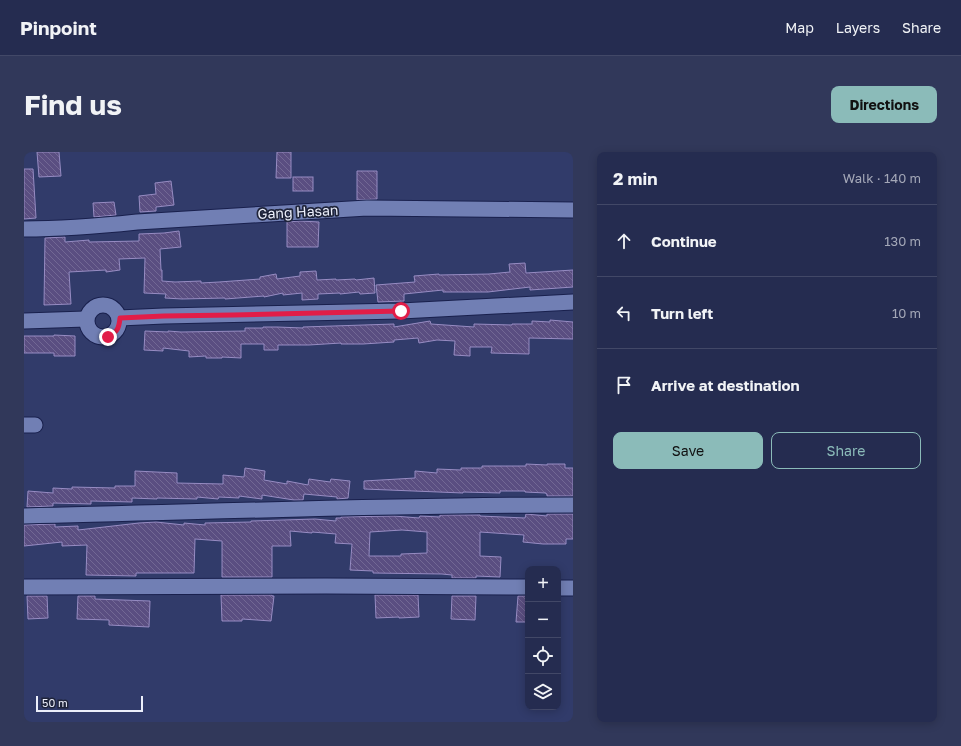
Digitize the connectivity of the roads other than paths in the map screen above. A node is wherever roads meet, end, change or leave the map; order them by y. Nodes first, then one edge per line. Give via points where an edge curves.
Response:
1 (573, 210) edge
2 (24, 230) edge
3 (573, 302) edge
4 (120, 318) junction
5 (86, 319) junction
6 (24, 321) edge
7 (573, 505) edge
8 (24, 516) edge
9 (24, 587) edge
10 (525, 587) edge
11 (561, 588) edge
12 (573, 588) edge

1 - 2 street, Gang Hasan via 367,208
3 - 4 street via 401,311
4 - 5 street via 110,306 102,304 94,306
4 - 5 street via 119,326 108,337 92,334
5 - 6 street
7 - 8 street
9 - 10 street
11 - 12 street

